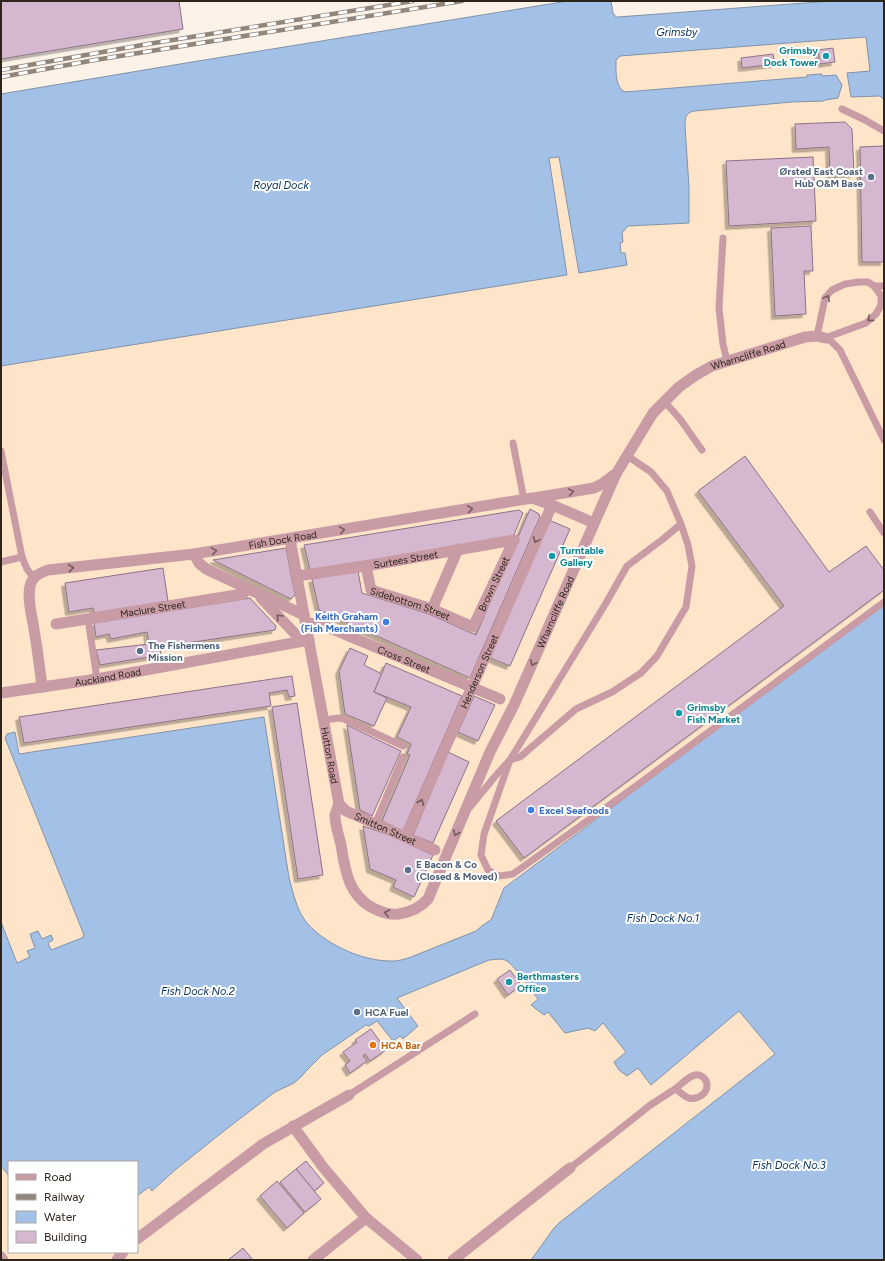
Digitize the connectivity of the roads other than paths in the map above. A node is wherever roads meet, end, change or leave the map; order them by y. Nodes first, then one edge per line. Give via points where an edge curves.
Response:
1 (842, 109) dead end
2 (884, 131) edge
3 (723, 238) dead end
4 (874, 286) junction
5 (884, 286) edge
6 (821, 337) junction
7 (727, 361) junction
8 (664, 401) junction
9 (884, 440) edge
10 (513, 443) dead end
11 (702, 450) dead end
12 (1, 451) edge
13 (626, 455) junction
14 (616, 474) junction
15 (528, 499) junction
16 (552, 505) junction
17 (870, 512) dead end
18 (594, 523) junction
19 (681, 524) junction
20 (884, 533) edge
21 (290, 539) junction
22 (514, 540) joint
23 (458, 549) junction
24 (194, 554) junction
25 (22, 557) junction
26 (1, 562) edge
27 (366, 566) junction
28 (297, 576) junction
29 (34, 578) junction
30 (252, 591) junction
31 (884, 602) edge
32 (432, 610) junction
33 (88, 619) junction
34 (305, 619) junction
35 (56, 624) dead end
36 (473, 627) joint
37 (306, 641) junction
38 (97, 679) junction
39 (42, 687) junction
40 (471, 687) junction
41 (1, 693) edge
42 (500, 699) dead end
43 (324, 720) junction
44 (403, 746) dead end
45 (403, 757) dead end
46 (510, 760) junction
47 (339, 804) junction
48 (464, 815) junction
49 (375, 824) junction
50 (406, 837) junction
51 (435, 850) dead end
52 (423, 904) joint
53 (475, 1014) dead end
54 (676, 1089) dead end
55 (349, 1095) joint
56 (293, 1126) junction
57 (570, 1168) joint
58 (366, 1218) junction
59 (138, 1238) edge
60 (1, 1257) edge
61 (3, 1260) edge
62 (313, 1260) edge
63 (417, 1260) edge
64 (453, 1260) edge

1 - 2 lane
3 - 7 lane via 720,308
4 - 5 lane
4 -> 6 lane via 881,296 881,305 876,314 866,323
6 -> 4 lane via 825,298 832,290 845,284 860,282 868,282
6 - 7 street, Wharncliffe Road via 805,337
6 - 9 lane via 832,342 840,350
7 - 8 street, Wharncliffe Road via 696,375
8 - 11 lane
8 - 13 street, Wharncliffe Road via 652,413
10 - 15 lane
12 - 25 lane
13 - 14 street, Wharncliffe Road
13 - 19 lane via 651,472 667,491
15 -> 14 street, Fish Dock Road via 594,488
14 - 18 street, Wharncliffe Road
15 - 16 street, Fish Dock Road
21 -> 15 street, Fish Dock Road
16 - 18 street, Fish Dock Road
16 -> 40 street, Henderson Street
17 - 20 lane
18 -> 48 street, Wharncliffe Road
19 - 46 lane via 627,566
19 - 46 lane via 692,566 686,608 657,656 642,673 612,692 576,709 520,757
24 -> 21 street, Fish Dock Road
21 - 28 street, Hutton Road
22 - 23 street, Surtees Street
22 - 36 street, Brown Street
23 - 27 street, Surtees Street
23 - 32 street
29 -> 24 street, Fish Dock Road via 48,570
24 - 30 street, Cross Street via 206,569
25 - 26 lane
25 - 29 lane
27 - 28 street, Surtees Street
27 - 32 street, Sidebottom Street via 370,590
28 - 34 street, Hutton Road
29 - 39 street via 30,583 30,605
30 - 33 street, Maclure Street
30 - 34 street, Cross Street
37 -> 30 street, Cross Street
31 - 46 lane via 513,874 499,876 488,870 481,855 484,834
32 - 36 street, Sidebottom Street
33 - 35 street, Maclure Street
33 - 38 lane
34 - 37 street, Hutton Road
34 - 40 street, Cross Street
37 - 38 street, Auckland Road
37 - 43 street, Hutton Road
38 - 39 street, Auckland Road
39 - 41 street, Auckland Road
40 - 42 street, Cross Street
50 -> 40 street, Henderson Street
43 - 44 lane via 344,719
43 - 47 street, Hutton Road
45 - 49 lane
46 - 48 lane
47 - 49 street, Smitton Street
52 -> 47 street, Hutton Road via 415,910 388,914 371,907 354,892 345,872 335,815
48 -> 52 street, Wharncliffe Road via 428,898
49 - 50 street, Smitton Street
50 - 51 street, Smitton Street
53 - 55 lane
54 - 57 lane via 651,1105
55 - 56 street
56 - 58 street
56 - 59 street via 263,1144
57 - 64 street
58 - 62 street
58 - 63 street
60 - 61 street

